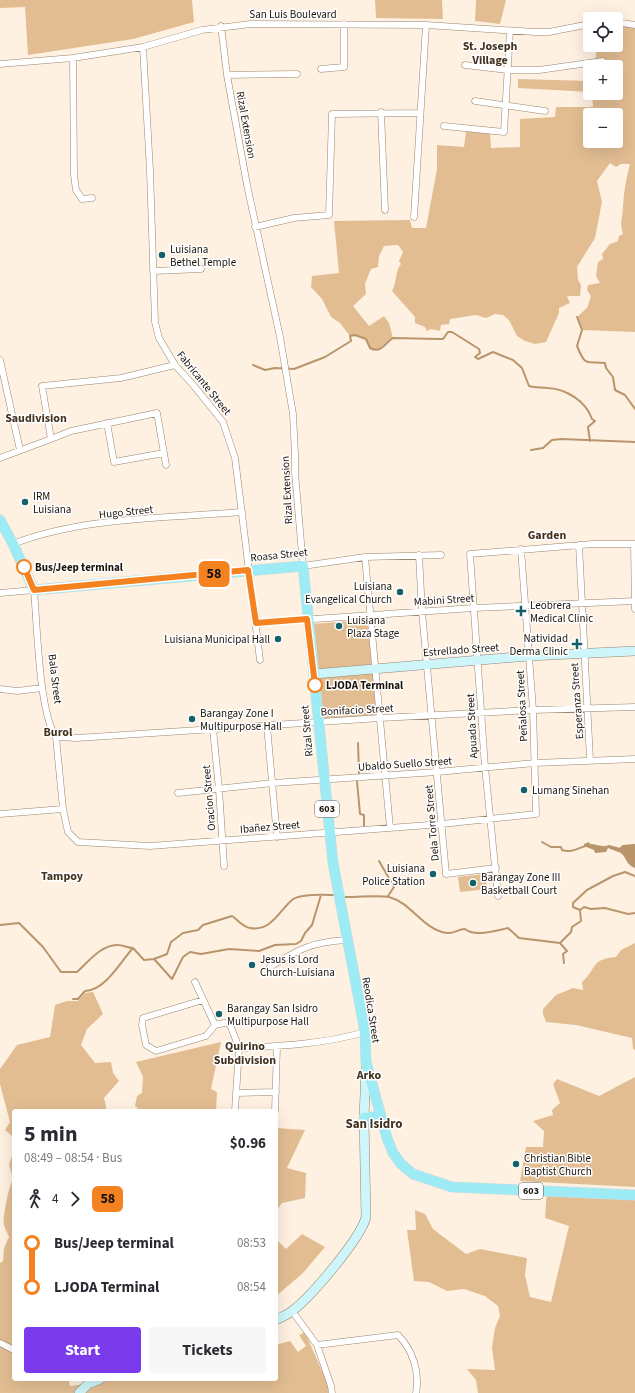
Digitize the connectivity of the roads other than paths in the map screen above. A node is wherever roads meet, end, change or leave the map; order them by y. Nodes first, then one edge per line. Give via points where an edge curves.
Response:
1 (623, 23) edge
2 (344, 24) junction
3 (426, 25) junction
4 (583, 25) edge
5 (635, 25) edge
6 (221, 26) junction
7 (510, 31) junction
8 (143, 47) junction
9 (73, 58) junction
10 (0, 64) edge
11 (583, 64) edge
12 (464, 65) dead end
13 (321, 69) dead end
14 (508, 70) junction
15 (297, 74) dead end
16 (227, 75) junction
17 (475, 101) dead end
18 (505, 106) junction
19 (545, 111) dead end
20 (381, 112) junction
21 (420, 113) junction
22 (444, 126) dead end
23 (92, 198) dead end
24 (385, 210) dead end
25 (414, 217) dead end
26 (255, 227) junction
27 (201, 269) dead end
28 (153, 271) junction
29 (0, 360) edge
30 (175, 365) junction
31 (108, 423) junction
32 (51, 439) junction
33 (20, 450) junction
34 (164, 453) junction
35 (0, 458) edge
36 (166, 465) dead end
37 (242, 512) junction
38 (0, 520) edge
39 (13, 544) junction
40 (635, 544) edge
41 (579, 545) junction
42 (521, 549) junction
43 (419, 555) junction
44 (441, 555) dead end
45 (365, 557) junction
46 (303, 566) junction
47 (248, 570) junction
48 (34, 590) junction
49 (0, 593) edge
50 (635, 601) edge
51 (582, 604) junction
52 (525, 605) junction
53 (474, 608) junction
54 (635, 609) edge
55 (422, 612) junction
56 (369, 616) junction
57 (307, 619) junction
58 (256, 623) junction
59 (635, 651) edge
60 (584, 654) junction
61 (529, 656) junction
62 (260, 660) dead end
63 (478, 661) junction
64 (428, 664) junction
65 (376, 668) junction
66 (314, 674) junction
67 (42, 688) junction
68 (0, 689) edge
69 (635, 707) edge
70 (588, 709) junction
71 (533, 710) junction
72 (482, 713) junction
73 (432, 716) junction
74 (380, 718) junction
75 (318, 722) junction
76 (267, 726) junction
77 (213, 729) junction
78 (56, 737) junction
79 (635, 759) edge
80 (590, 760) junction
81 (535, 763) junction
82 (484, 767) junction
83 (438, 772) junction
84 (385, 776) junction
85 (324, 779) junction
86 (273, 783) junction
87 (219, 789) junction
88 (178, 793) dead end
89 (63, 809) junction
90 (0, 814) edge
91 (536, 814) joint
92 (490, 819) junction
93 (442, 824) junction
94 (390, 828) junction
95 (330, 832) junction
96 (277, 837) junction
97 (223, 841) junction
98 (78, 842) joint
99 (224, 866) dead end
100 (496, 868) junction
101 (338, 895) joint
102 (498, 896) dead end
103 (346, 940) junction
104 (270, 967) dead end
105 (195, 982) dead end
106 (203, 1000) junction
107 (215, 1025) junction
108 (365, 1032) junction
109 (277, 1047) junction
110 (239, 1048) junction
111 (366, 1062) junction
112 (276, 1092) junction
113 (236, 1093) junction
114 (235, 1109) edge
115 (275, 1109) edge
116 (381, 1116) junction
117 (364, 1118) junction
118 (635, 1195) edge
119 (292, 1311) junction
120 (278, 1319) edge
121 (0, 1343) edge
122 (317, 1345) junction
123 (12, 1349) edge
124 (95, 1381) edge
125 (79, 1393) edge
126 (332, 1393) edge
127 (416, 1393) edge

1 - 5 street
2 - 3 street, San Luis Boulevard
2 - 6 street, San Luis Boulevard
2 - 13 street via 344,67
3 - 7 street, San Luis Boulevard
3 - 21 street
4 - 7 street, San Luis Boulevard via 550,32
6 - 8 street, San Luis Boulevard
6 - 16 street, Rizal Extension
7 - 14 street
8 - 9 street, San Luis Boulevard
8 - 28 street, Fabricante Street
9 - 10 street, San Luis Boulevard
9 - 23 street via 76,190 82,199
11 - 14 street via 540,70
12 - 14 street
14 - 18 street
15 - 16 street
16 - 26 street, Rizal Extension
17 - 18 street
18 - 19 street
18 - 22 street via 504,132
20 - 21 street
20 - 24 street
20 - 26 street via 332,114 329,215 294,218
21 - 25 street
26 - 46 street, Rizal Extension via 280,337 292,414
27 - 28 street
28 - 30 street, Fabricante Street via 155,322 159,338
29 - 33 street
30 - 32 street via 121,378 42,386
30 - 37 street, Fabricante Street via 223,422 235,458
31 - 32 street via 71,431
31 - 34 street via 114,462
31 - 34 street via 157,413
32 - 33 street
33 - 35 street
34 - 36 street
37 - 39 street, Hugo Street via 76,527 42,533
37 - 47 street, Fabricante Street
38 - 39 main road, Bala Street
39 - 48 main road, Bala Street
40 - 41 street
40 - 50 street
41 - 42 street
41 - 51 street, Esperanza Street
42 - 52 street, Peñalosa Street
42 - 53 street, Apuada Street via 470,554
43 - 44 street, Roasa Street
43 - 45 street, Roasa Street
43 - 55 street, Dela Torre Street
45 - 46 street, Roasa Street
45 - 56 street
46 - 47 main road, Roasa Street
46 - 57 main road, Rizal Street / 603
47 - 48 main road, Roasa Street
47 - 58 street, Fabricante Street
48 - 49 street, Roasa Street
48 - 67 street, Bala Street
50 - 51 street, Mabini Street
50 - 54 street
51 - 52 street, Mabini Street
51 - 60 street, Esperanza Street
52 - 53 street, Mabini Street
52 - 61 street, Peñalosa Street
53 - 55 street, Mabini Street
53 - 63 street, Apuada Street
55 - 56 street, Mabini Street
55 - 64 street, Dela Torre Street
56 - 57 street, Mabini Street
56 - 65 street
57 - 58 street, Mabini Street
57 - 66 main road, Rizal Street / 603
58 - 62 street, Fabricante Street
59 - 60 street, Estrellado Street
60 - 61 street, Estrellado Street
60 - 70 street, Esperanza Street
61 - 63 street, Estrellado Street
61 - 71 street, Peñalosa Street
63 - 64 street, Estrellado Street
63 - 72 street, Apuada Street
64 - 65 street, Estrellado Street
64 - 73 street, Dela Torre Street
65 - 66 street, Estrellado Street
65 - 74 street
66 - 75 main road, Rizal Street / 603
67 - 68 street via 17,691
67 - 78 street, Bala Street via 51,730
69 - 70 street, Bonifacio Street
70 - 71 street, Bonifacio Street
70 - 80 street, Esperanza Street
71 - 72 street, Bonifacio Street
71 - 81 street, Peñalosa Street
72 - 73 street, Bonifacio Street
72 - 82 street, Apuada Street
73 - 74 street, Bonifacio Street
73 - 83 street, Dela Torre Street
74 - 75 street, Bonifacio Street
74 - 84 street
75 - 76 street, Bonifacio Street
75 - 85 main road, Rizal Street / 603
76 - 77 street, Bonifacio Street
76 - 86 street
77 - 78 street, Bonifacio Street via 76,738
77 - 87 street, Oracion Street
78 - 89 street, Bala Street
79 - 80 street, Ubaldo Suello Street
80 - 81 street, Ubaldo Suello Street
81 - 82 street, Ubaldo Suello Street
81 - 91 street, Peñalosa Street
82 - 83 street, Ubaldo Suello Street
82 - 92 street, Apuada Street
83 - 84 street, Ubaldo Suello Street
83 - 93 street, Dela Torre Street
84 - 85 street, Ubaldo Suello Street
84 - 94 street
85 - 86 street, Ubaldo Suello Street
85 - 95 main road, Rizal Street / 603
86 - 87 street, Ubaldo Suello Street
86 - 96 street
87 - 88 street, Ubaldo Suello Street
87 - 97 street, Oracion Street
89 - 90 street
89 - 98 street, Bala Street via 68,832
91 - 92 street, Ibañez Street
92 - 93 street, Ibañez Street
92 - 100 street, Apuada Street
93 - 94 street, Ibañez Street
93 - 100 street, Dela Torre Street via 446,874
94 - 95 street, Ibañez Street
95 - 96 street, Ibañez Street
95 - 101 main road, Rizal Street / 603
96 - 97 street, Ibañez Street
97 - 98 street, Ibañez Street via 150,846
97 - 99 street, Oracion Street
100 - 102 street, Apuada Street
101 - 103 main road, Reodica Street / 603
103 - 104 street via 323,941 301,948
103 - 108 main road, Reodica Street / 603
105 - 106 street
106 - 107 street
106 - 107 street via 143,1018 146,1045 156,1051 206,1036
107 - 110 street via 229,1022
108 - 109 street via 343,1038
108 - 111 main road, Reodica Street / 603
109 - 110 street
109 - 112 street
110 - 113 street
111 - 116 main road, Reodica Street / 603
111 - 117 street
112 - 113 street
112 - 115 street
113 - 114 street
116 - 117 main road
116 - 118 main road, Reodica Street / 603 via 392,1153 413,1174 428,1180 452,1187
117 - 119 street via 364,1225 343,1255
119 - 120 street
119 - 122 street
121 - 123 street
122 - 126 street
122 - 127 street via 398,1335 408,1345 415,1367 418,1380
124 - 125 street

